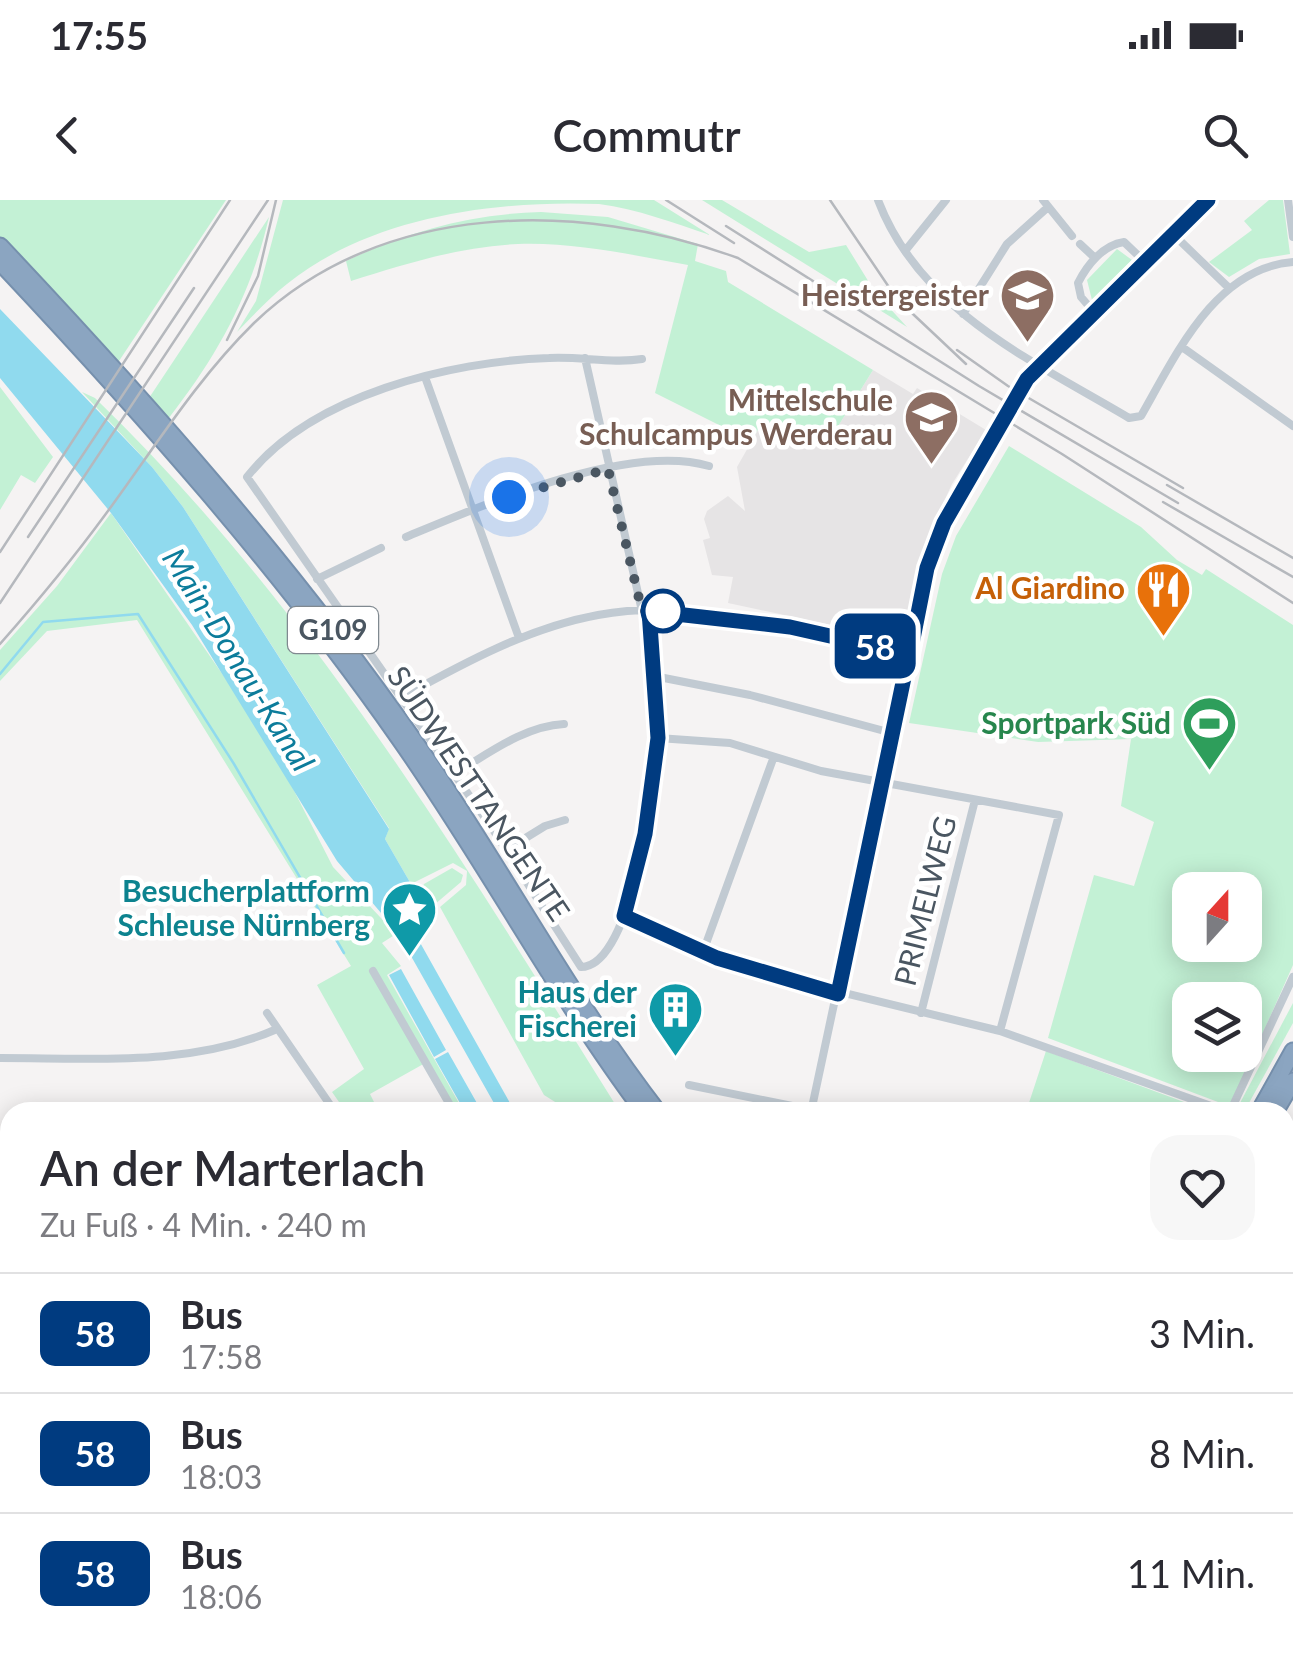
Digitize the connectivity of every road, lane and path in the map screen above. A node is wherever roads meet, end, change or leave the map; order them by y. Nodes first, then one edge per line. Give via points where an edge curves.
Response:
1 (878, 200) edge
2 (946, 200) edge
3 (1208, 200) edge
4 (1288, 200) edge
5 (1045, 204) edge
6 (1172, 234) junction
7 (1072, 236) dead end
8 (1293, 237) edge
9 (1080, 244) dead end
10 (0, 246) edge
11 (905, 251) junction
12 (1095, 258) junction
13 (1144, 260) junction
14 (0, 262) edge
15 (1293, 262) edge
16 (1229, 288) junction
17 (1093, 311) junction
18 (963, 314) junction
19 (1182, 348) junction
20 (585, 358) junction
21 (642, 359) dead end
22 (1040, 365) junction
23 (424, 377) junction
24 (1027, 379) tunnel mouth
25 (1001, 422) tunnel mouth
26 (1293, 426) edge
27 (709, 466) dead end
28 (608, 469) junction
29 (472, 510) junction
30 (406, 537) dead end
31 (382, 548) dead end
32 (317, 578) junction
33 (645, 611) junction
34 (519, 638) junction
35 (910, 654) junction
36 (654, 676) junction
37 (400, 698) junction
38 (564, 724) dead end
39 (892, 733) junction
40 (658, 738) junction
41 (773, 759) junction
42 (454, 774) junction
43 (882, 782) junction
44 (975, 800) junction
45 (565, 820) dead end
46 (506, 850) junction
47 (624, 916) junction
48 (704, 952) junction
49 (373, 971) dead end
50 (1293, 977) edge
51 (838, 994) junction
52 (266, 1012) dead end
53 (921, 1013) junction
54 (277, 1029) junction
55 (1000, 1031) junction
56 (597, 1046) junction
57 (1293, 1051) edge
58 (0, 1058) edge
59 (689, 1084) dead end
60 (328, 1102) edge
61 (448, 1102) edge
62 (627, 1102) edge
63 (646, 1102) edge
64 (648, 1102) edge
65 (771, 1102) edge
66 (814, 1102) edge
67 (1201, 1102) edge
68 (1234, 1102) edge
69 (1275, 1102) edge

1 - 11 street
2 - 11 street
3 - 6 street
4 - 8 street
5 - 7 street
5 - 18 street via 1007,244
6 - 13 street
6 - 16 street
9 - 12 street
10 - 64 highway, SÜDWESTTANGENTE / G109 via 198,464 333,630 450,794
11 - 18 street via 930,286
12 - 13 street via 1124,242
12 - 17 street via 1078,283
13 - 17 street
14 - 56 highway, SÜDWESTTANGENTE / G109 via 192,472 318,627 437,793
15 - 16 street via 1262,266
16 - 19 street
17 - 22 street
18 - 22 street
19 - 22 street via 1140,417 1129,418
19 - 26 street
20 - 21 street
20 - 23 street via 505,360
20 - 28 street
22 - 24 street
23 - 29 street
23 - 32 street via 340,407 247,477
25 - 35 street via 938,538
27 - 28 street via 664,460
28 - 29 street
28 - 33 street
29 - 30 street
29 - 34 street
31 - 32 street
32 - 37 street
33 - 34 street via 598,615
33 - 35 street via 790,627
33 - 36 street
34 - 37 street
35 - 39 street
36 - 39 street
36 - 40 street
37 - 42 street
38 - 42 street via 512,740
39 - 43 street
40 - 41 street via 730,743
40 - 47 street via 645,834
41 - 43 street
41 - 48 street
42 - 46 street
43 - 44 street
43 - 51 street
44 - 53 street, PRIMELWEG
44 - 55 street via 1054,812 1061,820
45 - 46 street
46 - 47 street via 576,962 592,966
47 - 48 street
48 - 51 street
49 - 61 street
50 - 68 street
51 - 53 street
51 - 66 street
52 - 54 street
53 - 55 street
54 - 58 street via 206,1052 162,1057
54 - 60 street
55 - 67 street
56 - 62 highway
56 - 63 highway, SÜDWESTTANGENTE / G109
57 - 69 highway
59 - 65 street

